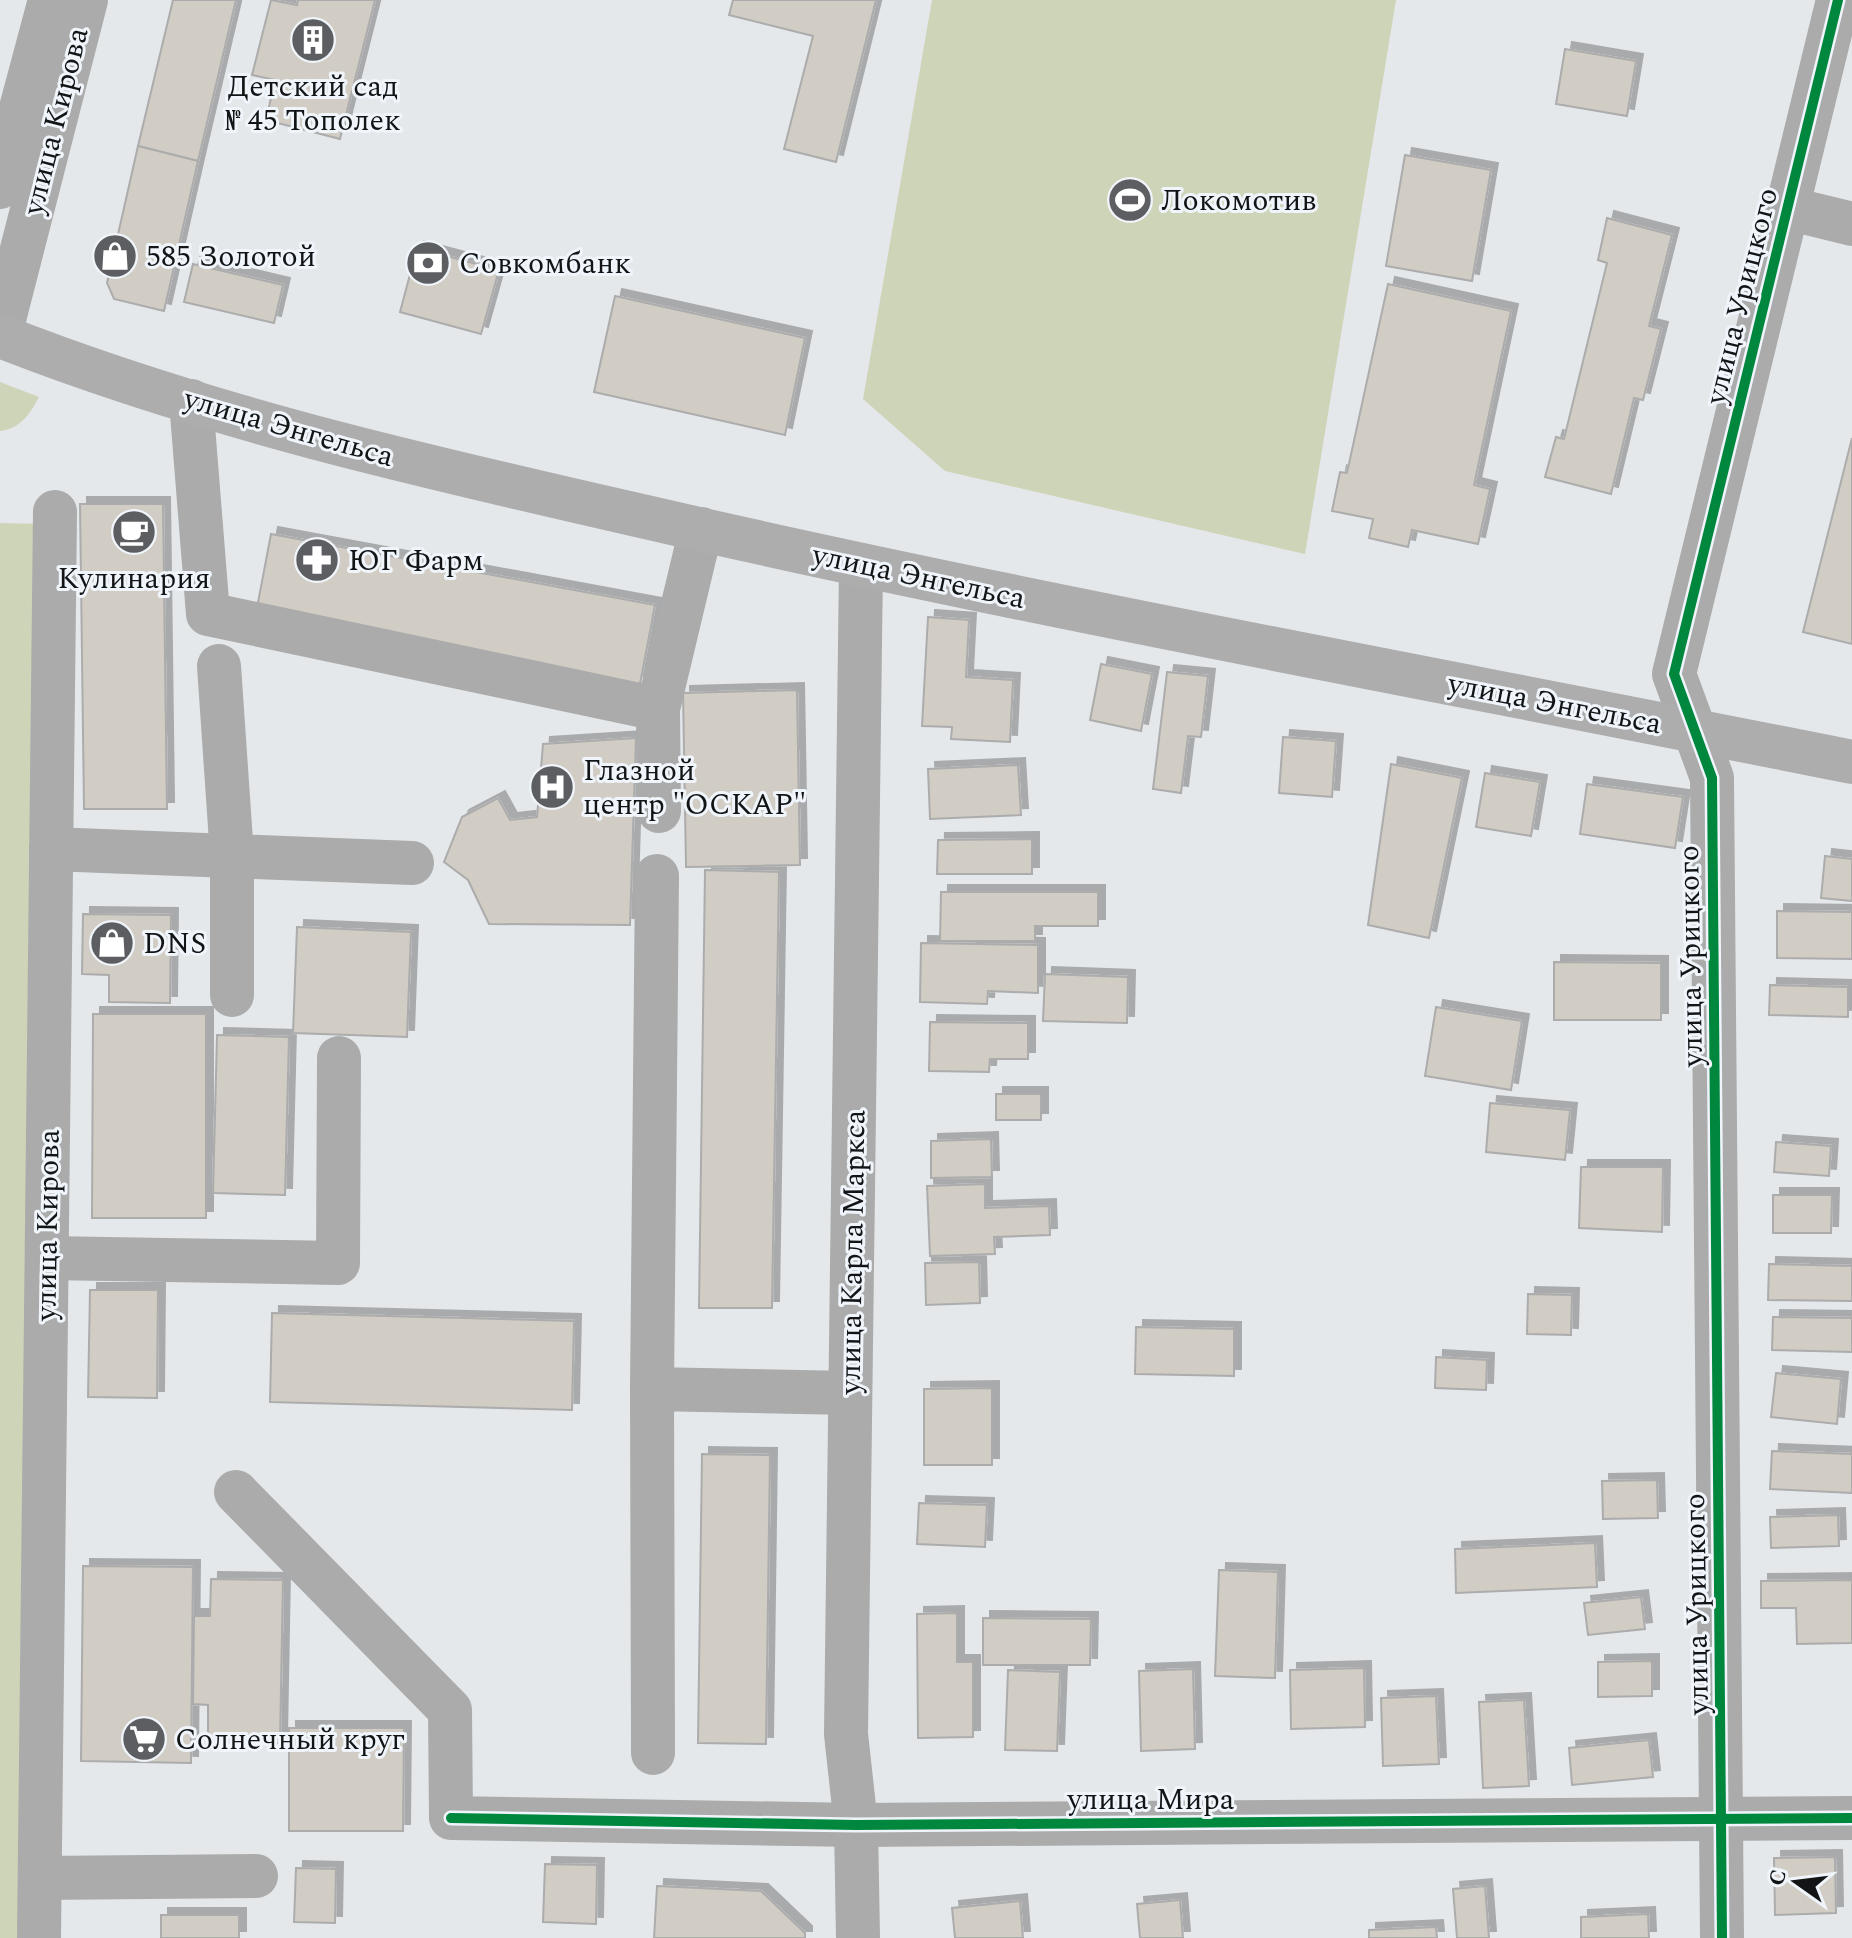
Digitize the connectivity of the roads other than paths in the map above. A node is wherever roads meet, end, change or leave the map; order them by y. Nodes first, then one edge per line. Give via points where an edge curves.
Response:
1 (50, 0) edge
2 (86, 0) edge
3 (1838, 0) edge
4 (0, 187) edge
5 (1787, 208) junction
6 (1852, 224) edge
7 (0, 336) edge
8 (191, 401) junction
9 (55, 512) dead end
10 (701, 529) junction
11 (861, 566) junction
12 (219, 666) dead end
13 (658, 709) junction
14 (1695, 731) junction
15 (1852, 762) edge
16 (659, 811) dead end
17 (51, 849) junction
18 (232, 856) junction
19 (412, 863) dead end
20 (657, 876) dead end
21 (232, 995) dead end
22 (339, 1058) dead end
23 (47, 1258) junction
24 (652, 1389) junction
25 (850, 1393) junction
26 (236, 1492) dead end
27 (653, 1753) dead end
28 (1852, 1818) edge
29 (1723, 1820) junction
30 (856, 1825) junction
31 (256, 1876) dead end
32 (40, 1878) junction
33 (39, 1938) edge
34 (858, 1938) edge
35 (1722, 1938) edge

1 - 4 street, улица Кирова
2 - 7 street, улица Кирова
3 - 5 street, улица Урицкого
5 - 6 street
5 - 14 street, улица Урицкого via 1674,674
7 - 8 main road, улица Энгельса
8 - 10 main road, улица Энгельса via 305,435
8 - 13 street via 208,614
9 - 17 street, улица Кирова
10 - 11 main road, улица Энгельса
10 - 13 street
11 - 14 main road, улица Энгельса
11 - 25 street, улица Карла Маркса
12 - 18 street
13 - 16 street
14 - 15 main road, улица Энгельса
14 - 29 street, улица Урицкого via 1712,778
17 - 18 street
17 - 23 street, улица Кирова
18 - 19 street
18 - 21 street
20 - 24 street
22 - 23 street via 338,1263
23 - 32 street, улица Кирова
24 - 25 street
24 - 27 street
25 - 30 street, улица Карла Маркса via 846,1734
26 - 30 street, улица Мира via 450,1710 451,1818
28 - 29 street, улица Мира
29 - 30 street, улица Мира
29 - 35 street, улица Урицкого
30 - 34 street, улица Карла Маркса
31 - 32 street
32 - 33 street, улица Кирова

